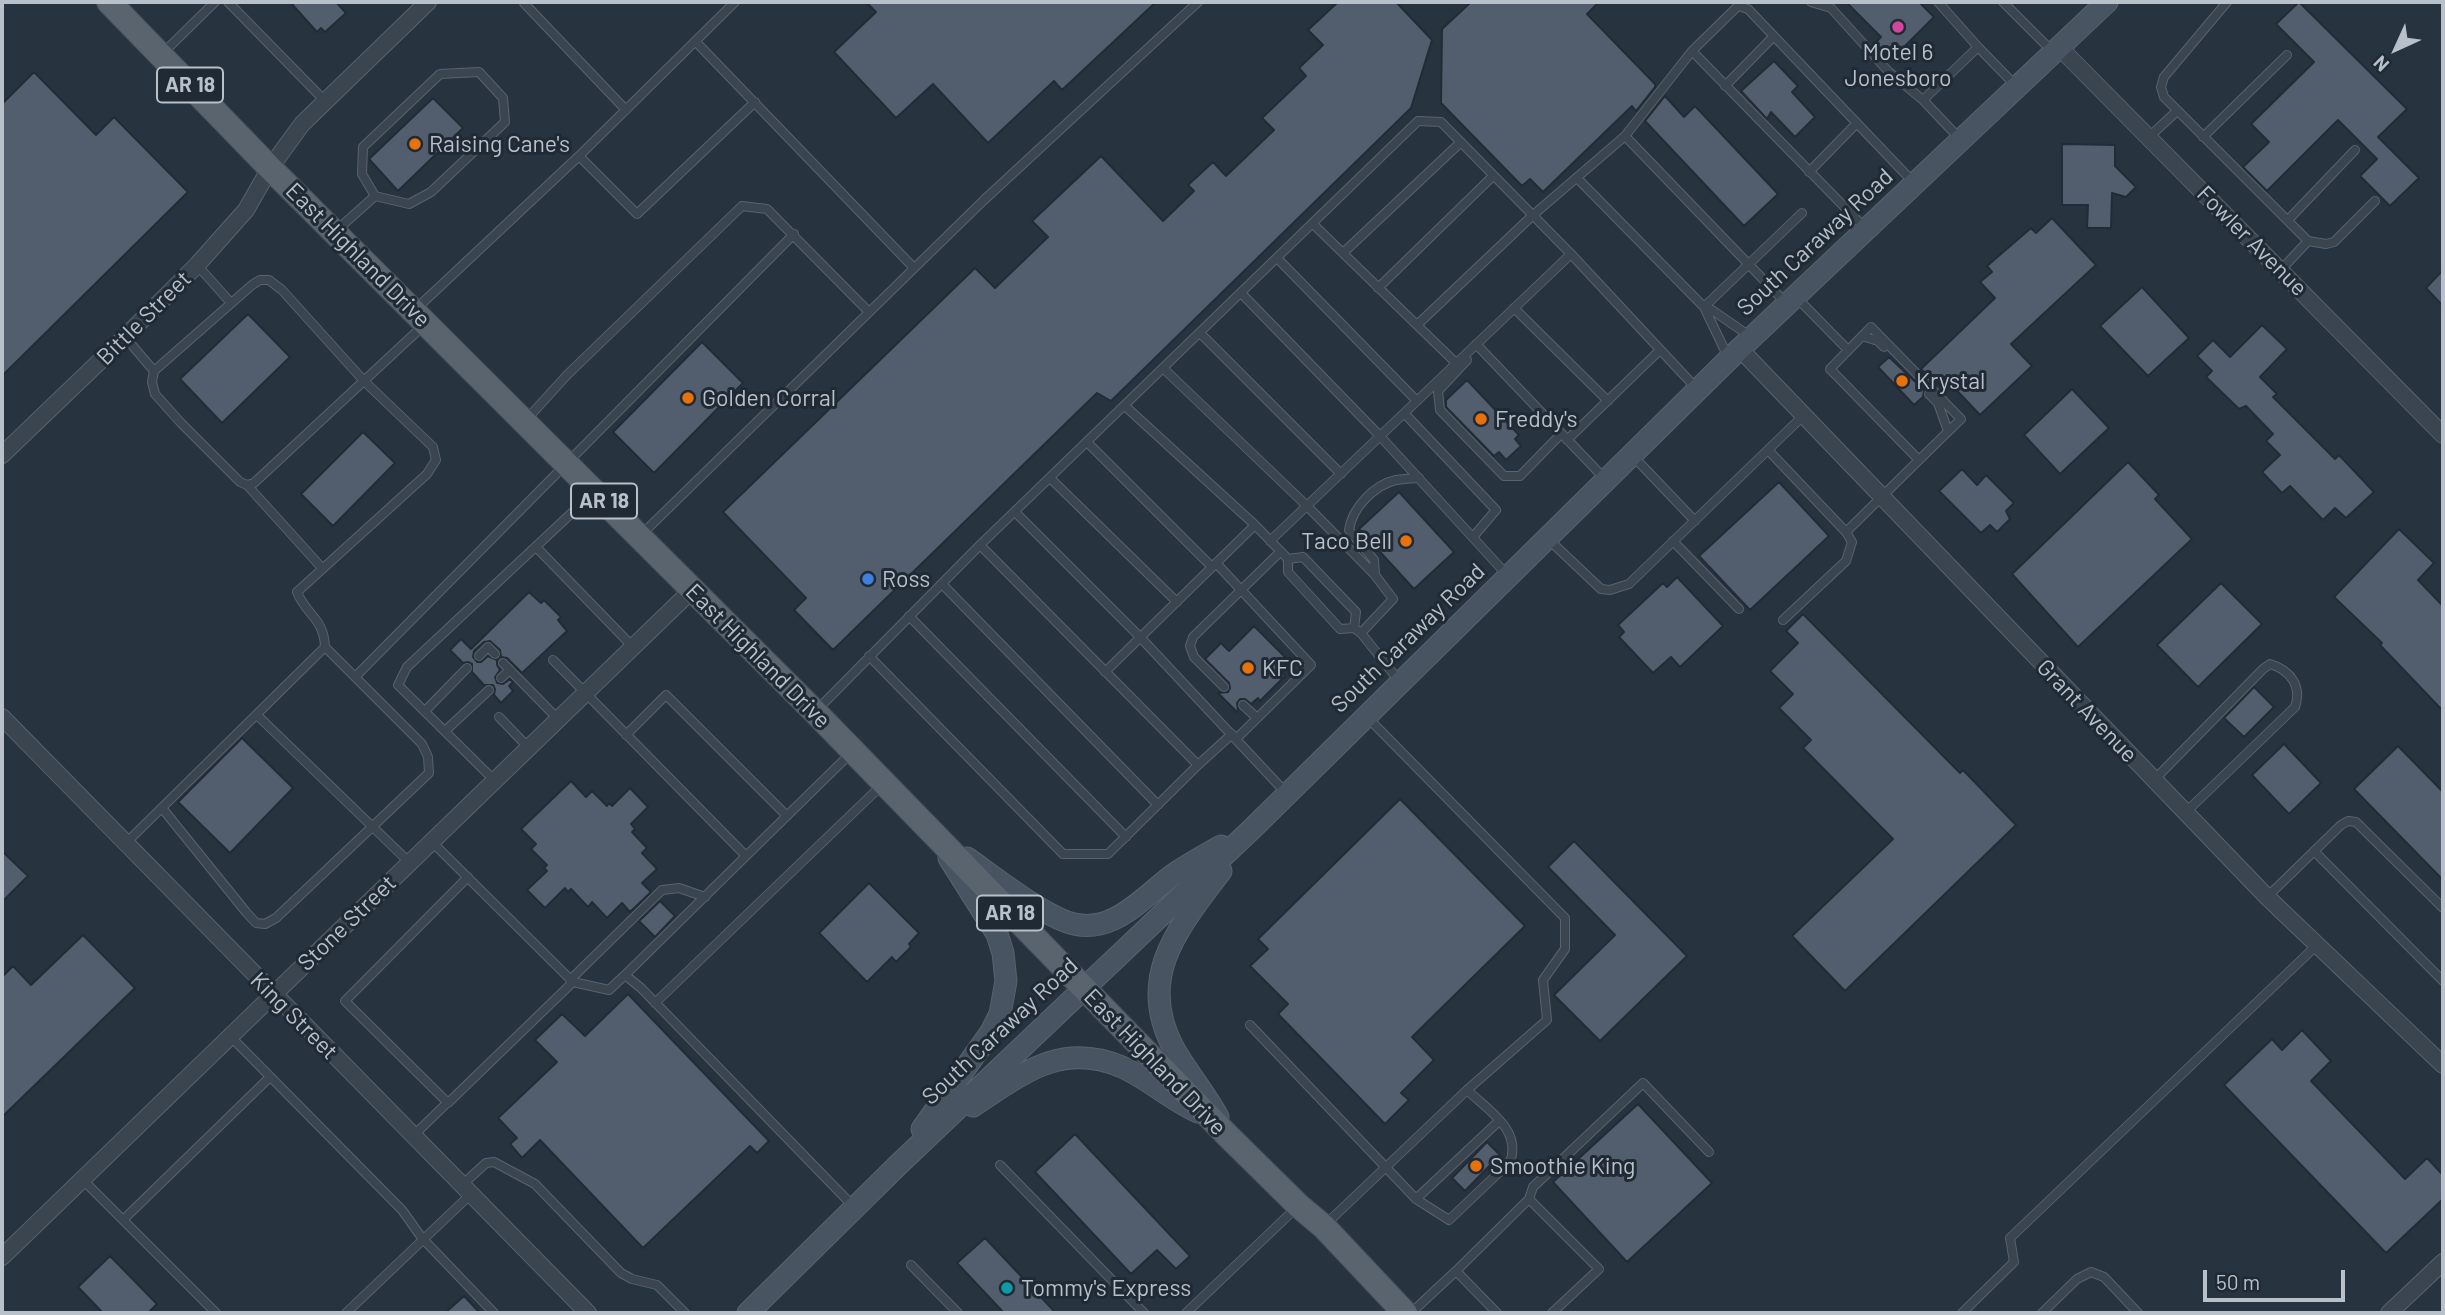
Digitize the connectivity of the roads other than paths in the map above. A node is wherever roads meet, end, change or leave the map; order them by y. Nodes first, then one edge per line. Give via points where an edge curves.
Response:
1 (109, 2) edge
2 (215, 2) edge
3 (228, 2) edge
4 (428, 2) edge
5 (526, 2) edge
6 (735, 2) edge
7 (1198, 2) edge
8 (1811, 2) edge
9 (1938, 2) edge
10 (2003, 2) edge
11 (2107, 2) edge
12 (2227, 2) edge
13 (1773, 37) junction
14 (696, 42) junction
15 (1978, 47) junction
16 (2057, 50) junction
17 (1692, 51) junction
18 (161, 55) junction
19 (2287, 55) dead end
20 (1725, 86) junction
21 (2018, 88) junction
22 (1923, 100) junction
23 (326, 101) junction
24 (755, 102) junction
25 (626, 110) junction
26 (2177, 111) junction
27 (1857, 122) junction
28 (1625, 136) junction
29 (2148, 137) junction
30 (2203, 137) junction
31 (1962, 141) junction
32 (1461, 142) junction
33 (2355, 150) dead end
34 (579, 156) junction
35 (270, 167) junction
36 (1809, 172) junction
37 (1493, 176) junction
38 (1578, 179) junction
39 (1915, 184) junction
40 (375, 196) junction
41 (2375, 201) dead end
42 (1802, 213) dead end
43 (1532, 216) junction
44 (2288, 220) junction
45 (1313, 224) junction
46 (1867, 230) junction
47 (335, 232) junction
48 (794, 234) junction
49 (2308, 241) junction
50 (1343, 253) junction
51 (1571, 254) junction
52 (1277, 258) junction
53 (1749, 264) junction
54 (197, 265) junction
55 (914, 268) junction
56 (2280, 271) junction
57 (1378, 288) junction
58 (1241, 293) junction
59 (1792, 300) junction
60 (231, 303) junction
61 (1704, 307) junction
62 (1514, 308) junction
63 (869, 312) junction
64 (421, 316) junction
65 (1417, 325) junction
66 (1200, 333) junction
67 (125, 337) junction
68 (1862, 337) junction
69 (1477, 346) junction
70 (1740, 348) junction
71 (1660, 350) junction
72 (1848, 350) junction
73 (1456, 363) junction
74 (1163, 369) junction
75 (154, 371) junction
76 (364, 381) junction
77 (1698, 390) junction
78 (1417, 401) junction
79 (1608, 401) junction
80 (1125, 405) junction
81 (1405, 414) junction
82 (1804, 415) junction
83 (525, 422) junction
84 (1948, 432) junction
85 (2443, 435) edge
86 (1381, 436) junction
87 (1564, 437) junction
88 (1087, 442) junction
89 (1768, 450) junction
90 (2, 455) edge
91 (1632, 455) junction
92 (1919, 460) junction
93 (567, 463) junction
94 (1341, 474) junction
95 (1050, 478) junction
96 (1419, 478) junction
97 (1606, 480) junction
98 (247, 485) junction
99 (595, 492) junction
100 (1881, 497) junction
101 (1307, 506) junction
102 (1015, 512) junction
103 (1695, 521) junction
104 (1255, 525) junction
105 (1846, 533) junction
106 (640, 536) junction
107 (1472, 537) junction
108 (1547, 538) junction
109 (1270, 541) junction
110 (1673, 541) junction
111 (980, 545) junction
112 (536, 547) junction
113 (1280, 552) junction
114 (1287, 559) junction
115 (1214, 565) junction
116 (322, 568) junction
117 (1375, 575) junction
118 (1508, 576) junction
119 (942, 584) junction
120 (692, 590) junction
121 (1242, 591) junction
122 (1177, 602) junction
123 (1739, 609) dead end
124 (908, 616) junction
125 (1783, 620) dead end
126 (1358, 631) junction
127 (1141, 638) junction
128 (325, 647) junction
129 (634, 647) junction
130 (495, 654) dead end
131 (479, 656) dead end
132 (869, 656) junction
133 (553, 660) dead end
134 (503, 663) dead end
135 (467, 668) dead end
136 (510, 670) junction
137 (1105, 672) junction
138 (355, 677) junction
139 (501, 678) dead end
140 (1400, 683) junction
141 (1224, 687) dead end
142 (489, 690) dead end
143 (585, 693) junction
144 (1243, 705) dead end
145 (425, 711) junction
146 (815, 712) junction
147 (257, 715) junction
148 (1366, 716) junction
149 (2, 717) edge
150 (499, 717) dead end
151 (1257, 718) junction
152 (558, 719) junction
153 (445, 731) junction
154 (626, 735) junction
155 (1234, 737) junction
156 (528, 747) junction
157 (852, 752) junction
158 (1198, 765) junction
159 (2154, 780) junction
160 (495, 781) junction
161 (883, 784) junction
162 (1287, 794) junction
163 (1158, 805) junction
164 (162, 808) junction
165 (2185, 813) junction
166 (787, 816) junction
167 (373, 827) junction
168 (1254, 827) junction
169 (1126, 836) junction
170 (936, 838) junction
171 (432, 842) junction
172 (126, 844) junction
173 (2314, 851) junction
174 (746, 856) junction
175 (410, 863) junction
176 (468, 877) junction
177 (705, 897) junction
178 (2267, 897) junction
179 (2443, 908) edge
180 (2317, 945) junction
181 (625, 975) junction
182 (572, 981) junction
183 (2443, 981) edge
184 (1083, 989) junction
185 (272, 993) junction
186 (655, 1003) junction
187 (1250, 1025) dead end
188 (229, 1035) junction
189 (2443, 1065) edge
190 (270, 1077) junction
191 (1467, 1090) junction
192 (447, 1102) junction
193 (1209, 1117) junction
194 (1499, 1121) junction
195 (1227, 1135) junction
196 (413, 1136) junction
197 (1709, 1152) dead end
198 (1000, 1165) dead end
199 (897, 1166) junction
200 (1386, 1167) junction
201 (82, 1179) junction
202 (466, 1190) junction
203 (1416, 1199) junction
204 (1529, 1199) junction
205 (1298, 1206) junction
206 (854, 1207) junction
207 (123, 1220) junction
208 (1324, 1227) junction
209 (422, 1238) junction
210 (2, 1256) edge
211 (911, 1265) dead end
212 (2441, 1269) edge
213 (1456, 1271) junction
214 (2047, 1311) edge
215 (216, 1313) edge
216 (346, 1313) edge
217 (494, 1313) edge
218 (588, 1313) edge
219 (685, 1313) edge
220 (748, 1313) edge
221 (958, 1313) edge
222 (1144, 1313) edge
223 (1186, 1313) edge
224 (1405, 1313) edge
225 (1411, 1313) edge
226 (1497, 1313) edge
227 (1552, 1313) edge
228 (1962, 1313) edge
229 (2138, 1313) edge
230 (2389, 1313) edge

1 - 18 main road, East Highland Drive / AR 18
2 - 18 lane
3 - 23 lane
4 - 23 street, Bittle Street
5 - 25 lane
6 - 14 lane
7 - 55 lane
8 - 22 lane via 1831,8 1888,71
9 - 15 lane
10 - 16 lane
11 - 16 main road, South Caraway Road
12 - 26 lane via 2164,77 2164,97
13 - 17 lane via 1748,9 1738,6
13 - 20 lane
13 - 27 lane
14 - 24 lane
14 - 25 lane
15 - 21 lane
15 - 22 lane
16 - 21 main road, South Caraway Road
16 - 29 street, Fowler Avenue
17 - 20 lane
17 - 28 lane
18 - 35 main road, East Highland Drive / AR 18
19 - 30 lane
20 - 36 lane
21 - 31 main road, South Caraway Road
22 - 31 lane
23 - 35 street, Bittle Street
24 - 34 lane via 637,214
24 - 55 lane
25 - 34 lane
26 - 29 lane
26 - 30 lane
27 - 36 lane
27 - 39 lane
28 - 38 lane
28 - 53 lane
29 - 56 street, Fowler Avenue
30 - 44 lane
31 - 39 main road, South Caraway Road
32 - 37 lane
32 - 45 lane via 1441,122 1418,121
32 - 50 lane
33 - 44 lane
34 - 64 lane
35 - 47 main road, East Highland Drive / AR 18
35 - 54 street, Bittle Street via 246,210
36 - 46 lane
37 - 43 lane
37 - 57 lane
38 - 43 lane
38 - 61 lane
39 - 46 main road, South Caraway Road
40 - 40 lane via 409,204 431,192 505,121 503,98 479,72 440,74 363,147 362,174
40 - 47 lane
41 - 49 lane via 2334,242
42 - 53 lane
43 - 51 lane
43 - 65 lane
44 - 49 lane
45 - 50 lane
45 - 52 lane
46 - 59 main road, South Caraway Road
47 - 64 main road, East Highland Drive / AR 18
48 - 63 lane
48 - 83 lane via 767,209 742,206
48 - 93 lane
49 - 56 lane
50 - 57 lane
51 - 62 lane
51 - 71 lane
52 - 58 lane
52 - 78 lane
53 - 59 lane
53 - 61 lane
54 - 60 lane
54 - 67 street, Bittle Street
55 - 63 lane
56 - 85 street, Fowler Avenue
57 - 65 lane
58 - 66 lane
58 - 86 lane
59 - 70 main road, South Caraway Road
59 - 72 lane
60 - 75 lane
60 - 76 lane via 260,280 269,280
61 - 70 lane
61 - 70 lane via 1712,310
62 - 69 lane
62 - 79 lane
63 - 106 lane
64 - 76 lane
64 - 83 main road, East Highland Drive / AR 18
65 - 73 lane
66 - 74 lane
66 - 94 lane
67 - 75 lane
67 - 90 street, Bittle Street
68 - 72 lane
68 - 84 lane via 1878,341 1938,403
68 - 84 lane via 1871,327 1961,419
69 - 73 lane
69 - 87 lane
69 - 87 lane via 1437,391 1440,410 1504,476 1520,476
70 - 77 main road, South Caraway Road
70 - 82 street, Grant Avenue
71 - 77 lane
71 - 79 lane
72 - 92 lane via 1829,369
73 - 78 lane
74 - 80 lane
74 - 101 lane
75 - 98 lane via 155,394
76 - 98 lane
76 - 116 lane via 433,447 436,460 427,474
77 - 91 main road, South Caraway Road
78 - 81 lane
79 - 87 lane
80 - 88 lane
80 - 104 lane
81 - 86 lane
81 - 107 lane via 1496,510
82 - 89 lane
82 - 100 street, Grant Avenue
83 - 93 main road, East Highland Drive / AR 18
84 - 92 lane
86 - 94 lane
86 - 96 lane
87 - 97 lane
88 - 95 lane
88 - 115 lane
89 - 103 lane
89 - 105 lane
91 - 97 main road, South Caraway Road
91 - 103 lane
92 - 100 lane
93 - 99 main road, East Highland Drive / AR 18
93 - 138 lane
94 - 101 lane
95 - 102 lane
95 - 122 lane
96 - 107 lane
96 - 117 lane via 1394,480 1370,495 1351,517 1349,530 1374,560
97 - 108 main road, South Caraway Road
98 - 116 lane
99 - 106 main road, East Highland Drive / AR 18
99 - 112 lane
100 - 105 lane
100 - 159 street, Grant Avenue
101 - 109 lane
101 - 117 lane
102 - 111 lane
102 - 127 lane
103 - 110 lane
104 - 109 lane
104 - 115 lane
105 - 125 lane via 1852,542 1846,561
106 - 120 main road, East Highland Drive / AR 18
107 - 118 lane
108 - 110 lane via 1594,584 1609,590 1629,584
108 - 118 main road, South Caraway Road
109 - 113 lane
110 - 123 lane
111 - 119 lane
111 - 137 lane
112 - 129 lane
112 - 145 lane via 407,667 398,685
113 - 114 lane
113 - 121 lane
114 - 126 lane via 1288,572 1340,629
114 - 126 lane via 1303,557 1356,612
115 - 121 lane
115 - 122 lane
116 - 128 lane via 297,592 322,626
117 - 126 lane via 1393,599
118 - 140 main road, South Caraway Road
119 - 124 lane
119 - 163 lane
120 - 129 street, Stone Street
120 - 146 main road, East Highland Drive / AR 18
121 - 141 lane via 1193,637 1190,646 1194,657
121 - 151 lane via 1311,665
122 - 127 lane
124 - 132 lane
124 - 169 lane
126 - 140 lane
127 - 137 lane
127 - 155 lane
128 - 138 lane
128 - 147 lane
129 - 143 street, Stone Street
130 - 131 lane via 488,648
132 - 146 lane
132 - 169 lane via 1063,854 1108,854
133 - 143 lane
134 - 136 lane
135 - 145 lane
136 - 139 lane
136 - 152 lane
137 - 158 lane
138 - 167 lane via 422,744 428,758 429,773
140 - 148 main road, South Caraway Road
142 - 153 lane
143 - 152 street, Stone Street
143 - 154 lane
144 - 151 lane
145 - 153 lane
146 - 157 main road, East Highland Drive / AR 18
147 - 164 lane
147 - 167 lane
148 - 162 main road, South Caraway Road
148 - 191 lane via 1565,918 1565,949 1543,979 1547,1020
149 - 172 street, King Street
150 - 156 lane
151 - 155 lane
152 - 156 street, Stone Street
153 - 160 lane
154 - 166 lane via 666,695
154 - 174 lane
155 - 158 lane
155 - 162 lane
156 - 160 street, Stone Street
157 - 161 main road, East Highland Drive / AR 18
157 - 166 lane
158 - 163 lane
159 - 165 street, Grant Avenue
159 - 165 lane via 2270,664 2280,667 2296,684 2295,707
160 - 171 street, Stone Street
161 - 170 main road, East Highland Drive / AR 18
161 - 186 lane
162 - 168 main road, South Caraway Road
163 - 169 lane
164 - 167 lane via 246,912 256,923 265,924
164 - 172 lane
165 - 178 street, Grant Avenue
166 - 174 lane
167 - 175 lane
168 - 170 main road via 1175,873 1124,914 1092,925 1058,918
168 - 184 main road, South Caraway Road
168 - 195 main road via 1174,939 1159,979 1159,1009 1174,1049
170 - 184 main road, East Highland Drive / AR 18
170 - 199 main road via 997,934 1006,981 1000,1014 990,1032
171 - 175 street, Stone Street
171 - 176 lane
172 - 185 street, King Street
173 - 178 lane
173 - 179 lane via 2341,825 2356,821
173 - 183 lane
174 - 177 lane
175 - 185 street, Stone Street
176 - 182 lane
176 - 192 lane via 345,1001
177 - 181 lane
177 - 182 lane via 679,888 662,890
178 - 180 street, Grant Avenue
180 - 189 street, Grant Avenue
180 - 228 lane via 2010,1238 2014,1262
181 - 182 lane via 609,990
181 - 186 lane
182 - 192 lane
184 - 193 main road, East Highland Drive / AR 18
184 - 199 main road, South Caraway Road
185 - 188 street, Stone Street
185 - 196 street, King Street
186 - 206 lane
187 - 200 lane
188 - 190 lane
188 - 201 street, Stone Street
190 - 207 lane
190 - 209 lane via 402,1210
191 - 194 lane
191 - 200 lane
192 - 196 lane
193 - 195 main road, East Highland Drive / AR 18
193 - 199 main road via 1123,1068 1100,1060 1061,1058 1046,1062 944,1125
194 - 203 lane
194 - 203 lane via 1511,1133 1514,1149 1510,1162 1449,1220
195 - 205 main road, East Highland Drive / AR 18
196 - 202 street, King Street
197 - 204 lane via 1643,1083 1533,1187
198 - 222 lane
199 - 206 main road, South Caraway Road
200 - 203 lane
200 - 208 lane
201 - 207 lane
201 - 210 street, Stone Street
202 - 209 lane
202 - 218 street, King Street
202 - 219 lane via 486,1163 494,1162 535,1184 621,1273 657,1285
204 - 213 lane
204 - 227 lane via 1599,1269
205 - 208 main road, East Highland Drive / AR 18
205 - 223 lane
206 - 220 main road, South Caraway Road
207 - 215 lane
208 - 224 main road, East Highland Drive / AR 18
209 - 216 lane
209 - 217 lane
211 - 221 lane
212 - 230 street
213 - 225 lane
213 - 226 lane
214 - 229 lane via 2077,1279 2091,1272 2104,1278

